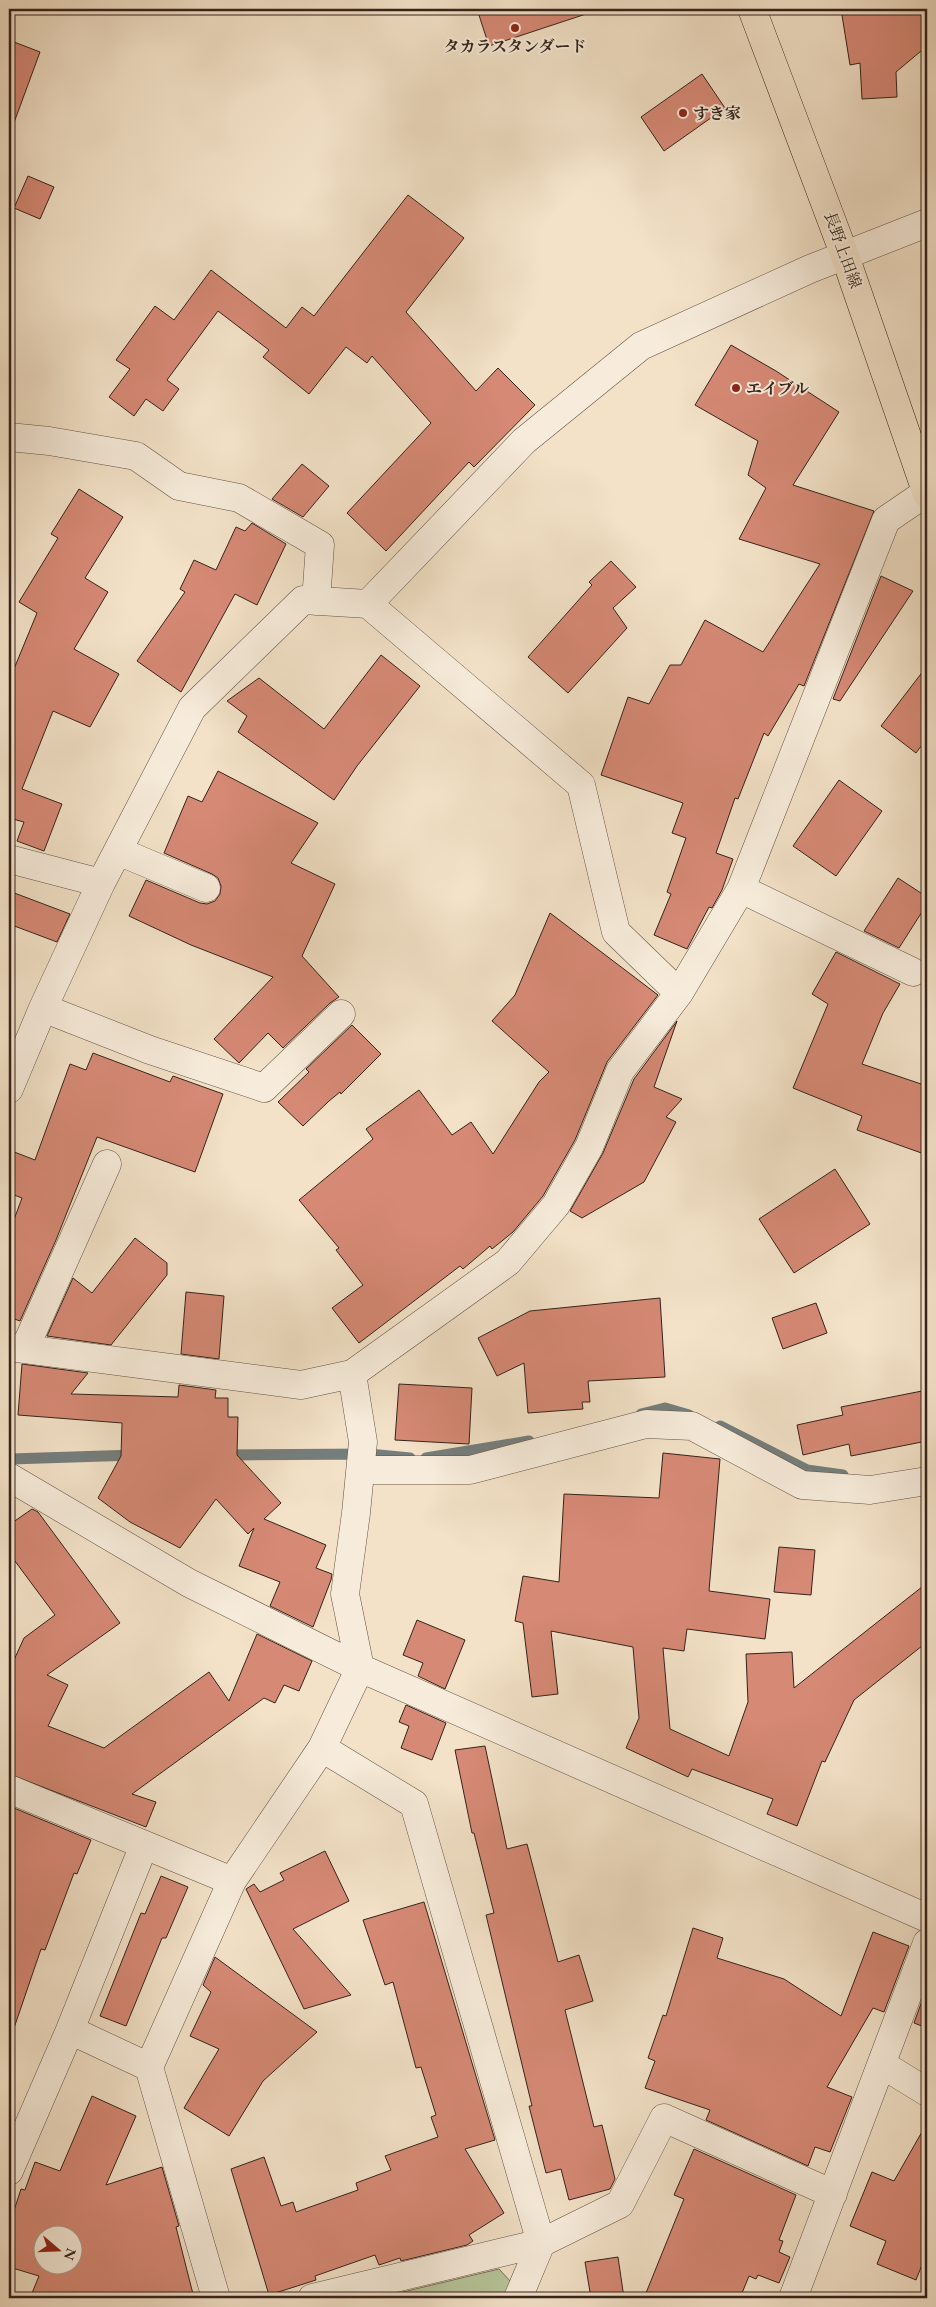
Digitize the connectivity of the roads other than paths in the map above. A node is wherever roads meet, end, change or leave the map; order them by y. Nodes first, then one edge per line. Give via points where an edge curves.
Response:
1 (752, 9) edge
2 (927, 223) edge
3 (846, 256) junction
4 (9, 436) edge
5 (927, 493) edge
6 (316, 600) junction
7 (368, 604) junction
8 (118, 851) junction
9 (9, 859) edge
10 (101, 884) junction
11 (206, 888) dead end
12 (741, 889) junction
13 (913, 972) dead end
14 (679, 993) junction
15 (43, 1008) junction
16 (341, 1014) dead end
17 (9, 1089) edge
18 (106, 1164) dead end
19 (17, 1347) edge
20 (352, 1374) junction
21 (362, 1458) junction
22 (9, 1477) edge
23 (927, 1482) edge
24 (360, 1668) junction
25 (322, 1748) junction
26 (9, 1789) edge
27 (144, 1845) junction
28 (232, 1881) junction
29 (927, 1918) edge
30 (927, 1943) edge
31 (70, 2030) junction
32 (883, 2064) junction
33 (149, 2067) junction
34 (927, 2092) edge
35 (9, 2171) edge
36 (833, 2194) junction
37 (541, 2243) junction
38 (216, 2298) edge
39 (312, 2298) edge
40 (518, 2298) edge
41 (793, 2298) edge

1 - 3 main road, 長野上田線
2 - 3 street
3 - 5 main road, 長野上田線
3 - 7 street via 810,269 641,346 524,441
4 - 6 street via 136,456 179,486 239,498 320,545
5 - 12 street via 886,520
6 - 7 street
6 - 8 street via 303,600 192,708
7 - 14 street via 581,785 616,932
8 - 10 street
8 - 11 street
9 - 10 street
10 - 15 street
12 - 13 street
12 - 14 street
14 - 20 street via 620,1071 589,1147 556,1205 508,1262
15 - 16 street via 150,1050 264,1088
15 - 17 street
18 - 19 street
19 - 20 street via 301,1385
20 - 21 street
21 - 23 street via 470,1470 646,1424 692,1426 802,1485 870,1490
21 - 24 street via 345,1594
22 - 24 street via 189,1583
24 - 25 street
24 - 29 street
25 - 28 street
25 - 37 street via 414,1804
26 - 27 street
27 - 28 street
27 - 31 street
28 - 33 street
30 - 32 street
31 - 33 street
31 - 35 street
32 - 34 street
32 - 36 street
33 - 38 street
36 - 37 street via 664,2118 620,2204
36 - 41 street
37 - 39 street
37 - 40 street

